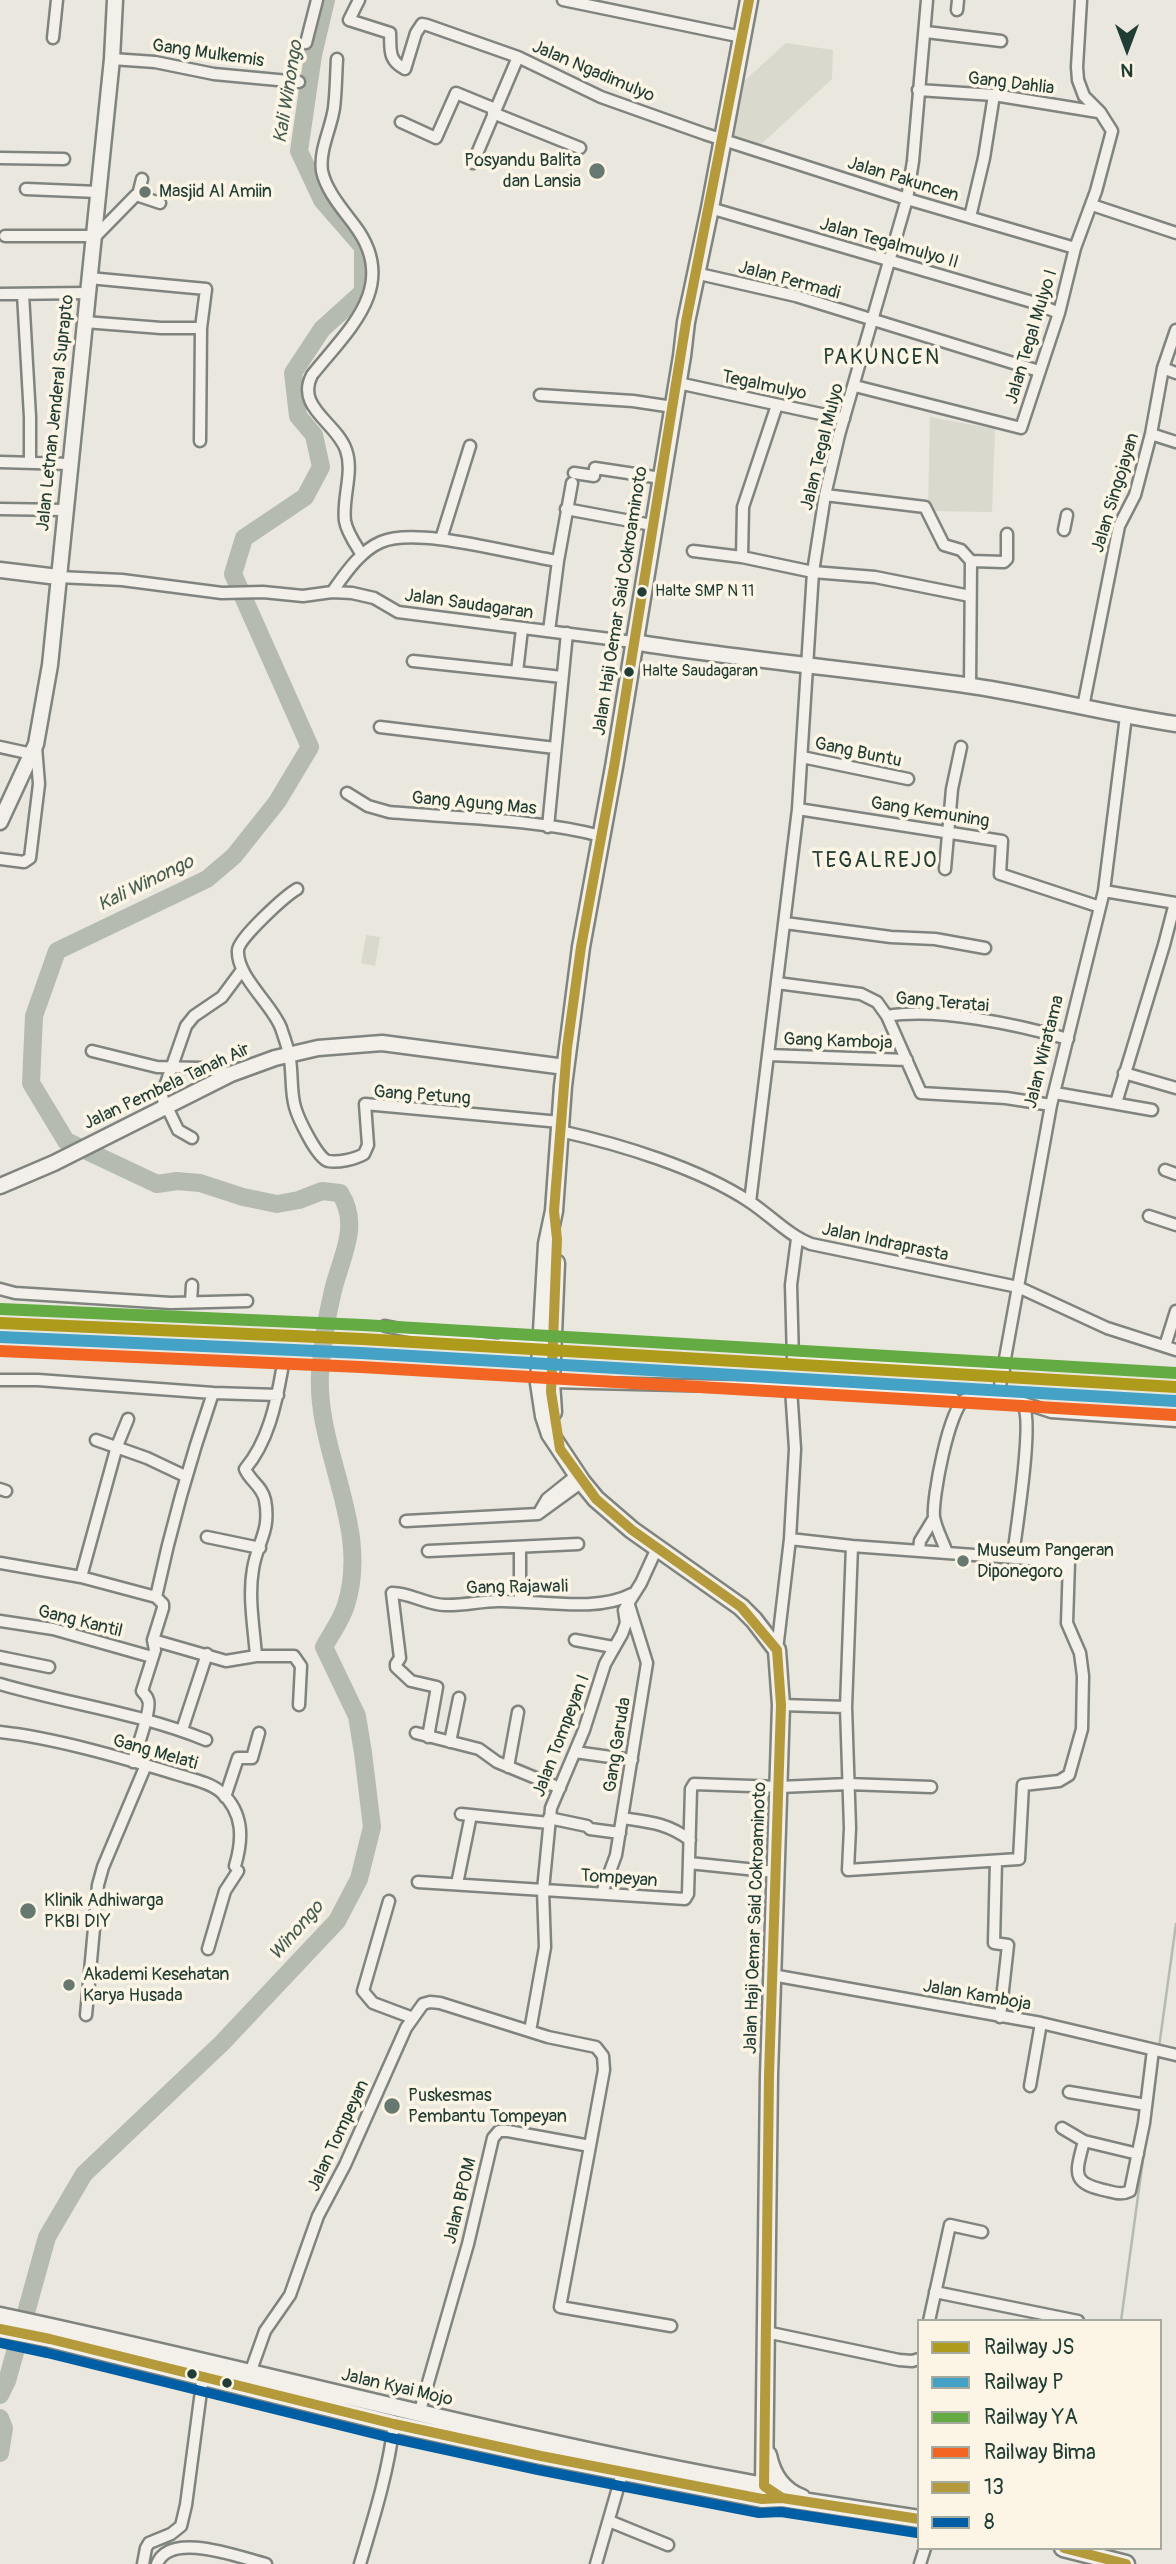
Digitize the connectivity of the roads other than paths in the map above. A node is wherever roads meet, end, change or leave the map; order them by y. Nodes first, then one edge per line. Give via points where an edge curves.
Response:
1 (57, 0) edge
2 (115, 0) edge
3 (317, 0) edge
4 (359, 0) edge
5 (563, 0) edge
6 (749, 0) edge
7 (927, 0) edge
8 (1081, 0) edge
9 (926, 32) junction
10 (741, 37) junction
11 (53, 38) dead end
12 (1001, 41) dead end
13 (306, 43) dead end
14 (518, 57) junction
15 (112, 59) junction
16 (337, 60) dead end
17 (299, 82) dead end
18 (918, 90) junction
19 (994, 95) junction
20 (494, 111) junction
21 (1100, 112) junction
22 (401, 122) dead end
23 (723, 140) junction
24 (580, 148) dead end
25 (0, 158) edge
26 (64, 159) dead end
27 (473, 163) dead end
28 (142, 178) dead end
29 (26, 189) dead end
30 (98, 192) junction
31 (138, 195) junction
32 (907, 199) junction
33 (160, 203) dead end
34 (1092, 205) junction
35 (710, 208) junction
36 (970, 217) junction
37 (1176, 233) edge
38 (5, 236) dead end
39 (93, 237) junction
40 (1075, 248) junction
41 (890, 260) junction
42 (695, 273) junction
43 (89, 278) junction
44 (88, 293) junction
45 (0, 294) edge
46 (23, 294) junction
47 (1059, 313) junction
48 (874, 321) junction
49 (85, 322) junction
50 (201, 328) junction
51 (1176, 330) edge
52 (1163, 368) junction
53 (1039, 371) junction
54 (1176, 373) edge
55 (678, 383) junction
56 (855, 386) junction
57 (540, 396) dead end
58 (777, 405) junction
59 (673, 407) junction
60 (844, 419) junction
61 (1152, 434) junction
62 (200, 441) dead end
63 (1176, 442) edge
64 (470, 446) dead end
65 (0, 462) edge
66 (30, 462) junction
67 (70, 464) junction
68 (661, 478) junction
69 (825, 495) junction
70 (0, 509) edge
71 (566, 509) junction
72 (65, 510) junction
73 (1067, 515) dead end
74 (652, 525) junction
75 (1064, 530) dead end
76 (1007, 534) dead end
77 (441, 539) junction
78 (693, 551) dead end
79 (362, 555) junction
80 (742, 557) junction
81 (558, 561) junction
82 (971, 561) junction
83 (0, 570) edge
84 (813, 572) junction
85 (58, 577) junction
86 (332, 592) junction
87 (970, 596) junction
88 (522, 629) junction
89 (550, 631) junction
90 (567, 633) junction
91 (633, 642) junction
92 (413, 662) dead end
93 (808, 666) junction
94 (517, 673) junction
95 (562, 677) junction
96 (970, 686) junction
97 (1083, 707) junction
98 (1126, 716) junction
99 (1176, 724) edge
100 (380, 727) dead end
101 (0, 747) edge
102 (961, 747) dead end
103 (555, 748) junction
104 (34, 749) junction
105 (802, 757) junction
106 (908, 779) dead end
107 (347, 793) dead end
108 (798, 809) junction
109 (0, 822) edge
110 (548, 827) junction
111 (947, 832) junction
112 (601, 836) junction
113 (0, 859) edge
114 (944, 869) dead end
115 (297, 889) dead end
116 (1104, 891) junction
117 (1175, 903) edge
118 (1100, 907) junction
119 (785, 923) junction
120 (985, 948) dead end
121 (242, 970) junction
122 (777, 983) junction
123 (887, 1016) junction
124 (1068, 1039) junction
125 (92, 1051) dead end
126 (290, 1055) junction
127 (768, 1055) junction
128 (907, 1060) junction
129 (173, 1066) junction
130 (565, 1067) junction
131 (1124, 1073) junction
132 (231, 1074) junction
133 (1176, 1088) edge
134 (1055, 1093) junction
135 (1115, 1103) junction
136 (1051, 1105) junction
137 (161, 1110) junction
138 (1152, 1110) dead end
139 (560, 1126) junction
140 (192, 1138) dead end
141 (1165, 1170) dead end
142 (1176, 1174) edge
143 (0, 1186) edge
144 (750, 1202) junction
145 (554, 1211) junction
146 (1149, 1216) dead end
147 (1176, 1224) edge
148 (797, 1239) junction
149 (192, 1285) dead end
150 (1018, 1287) junction
151 (0, 1289) edge
152 (247, 1301) dead end
153 (191, 1302) junction
154 (1176, 1311) edge
155 (385, 1326) dead end
156 (1165, 1346) junction
157 (540, 1347) junction
158 (1176, 1350) edge
159 (282, 1370) dead end
160 (1004, 1370) junction
161 (0, 1380) edge
162 (551, 1382) junction
163 (791, 1388) junction
164 (213, 1392) junction
165 (278, 1395) junction
166 (998, 1397) junction
167 (1017, 1401) junction
168 (958, 1405) junction
169 (128, 1419) dead end
170 (1176, 1421) edge
171 (96, 1440) dead end
172 (117, 1446) junction
173 (560, 1449) junction
174 (185, 1476) junction
175 (579, 1479) junction
176 (934, 1518) junction
177 (406, 1521) dead end
178 (207, 1537) dead end
179 (790, 1539) junction
180 (578, 1544) dead end
181 (852, 1546) junction
182 (520, 1547) junction
183 (260, 1548) junction
184 (657, 1548) junction
185 (919, 1550) junction
186 (428, 1551) dead end
187 (947, 1552) junction
188 (1013, 1556) junction
189 (0, 1563) edge
190 (81, 1577) junction
191 (635, 1592) junction
192 (156, 1597) junction
193 (520, 1601) junction
194 (628, 1602) junction
195 (0, 1620) edge
196 (153, 1640) junction
197 (575, 1640) dead end
198 (613, 1647) junction
199 (777, 1650) junction
200 (207, 1654) junction
201 (256, 1656) junction
202 (0, 1657) edge
203 (152, 1657) junction
204 (49, 1667) dead end
205 (0, 1684) edge
206 (458, 1698) dead end
207 (299, 1705) dead end
208 (782, 1705) junction
209 (846, 1707) junction
210 (518, 1713) dead end
211 (146, 1720) junction
212 (182, 1730) junction
213 (0, 1732) edge
214 (259, 1733) dead end
215 (416, 1733) dead end
216 (428, 1737) junction
217 (206, 1740) dead end
218 (450, 1742) junction
219 (575, 1752) junction
220 (632, 1760) junction
221 (133, 1762) junction
222 (146, 1765) junction
223 (508, 1767) junction
224 (848, 1784) junction
225 (780, 1787) junction
226 (931, 1787) dead end
227 (560, 1788) junction
228 (225, 1797) junction
229 (622, 1818) junction
230 (549, 1821) junction
231 (620, 1833) junction
232 (690, 1840) junction
233 (996, 1861) junction
234 (689, 1863) junction
235 (776, 1872) junction
236 (418, 1882) dead end
237 (457, 1884) junction
238 (543, 1890) junction
239 (602, 1893) junction
240 (389, 1901) dead end
241 (208, 1950) dead end
242 (772, 1975) junction
243 (86, 2014) dead end
244 (1000, 2017) junction
245 (413, 2018) junction
246 (1041, 2023) junction
247 (530, 2031) junction
248 (1155, 2051) junction
249 (1172, 2054) edge
250 (1030, 2087) dead end
251 (1069, 2092) dead end
252 (1146, 2105) junction
253 (1062, 2128) dead end
254 (1084, 2141) junction
255 (590, 2146) junction
256 (1138, 2154) junction
257 (982, 2232) dead end
258 (935, 2292) junction
259 (0, 2316) edge
260 (929, 2319) edge
261 (1068, 2319) edge
262 (671, 2326) dead end
263 (0, 2329) edge
264 (766, 2332) junction
265 (52, 2333) junction
266 (917, 2360) edge
267 (203, 2376) junction
268 (248, 2379) junction
269 (419, 2414) junction
270 (394, 2424) junction
271 (765, 2442) junction
272 (624, 2466) junction
273 (723, 2479) junction
274 (770, 2495) junction
275 (813, 2503) junction
276 (917, 2519) edge
277 (609, 2521) junction
278 (668, 2545) dead end
279 (1078, 2552) edge
280 (143, 2564) edge
281 (157, 2564) edge
282 (266, 2564) edge
283 (360, 2564) edge
284 (596, 2564) edge
285 (1126, 2564) edge

1 - 11 street
2 - 15 main road, Jalan Letnan Jenderal Suprapto
3 - 13 street
4 - 14 street via 349,20 390,33 388,49 405,69 422,24
5 - 10 street
6 - 10 main road, Jalan Haji Oemar Said Cokroaminoto
7 - 9 street, Jalan Tegal Mulyo
8 - 21 street via 1079,80 1084,96
9 - 12 street
9 - 18 street, Jalan Tegal Mulyo
10 - 23 main road, Jalan Haji Oemar Said Cokroaminoto
14 - 20 street, Jalan Ngadimulyo
14 - 23 street, Jalan Ngadimulyo via 601,97
15 - 17 street, Gang Mulkemis
15 - 30 main road, Jalan Letnan Jenderal Suprapto
16 - 79 street via 323,173 369,247 372,285 365,307 312,375 307,393 346,450 345,521
18 - 19 street, Gang Dahlia
18 - 32 street, Jalan Tegal Mulyo
19 - 21 street, Gang Dahlia
19 - 36 street
20 - 22 street via 456,93 436,138
20 - 24 street
20 - 27 street, Jalan Ngadimulyo
21 - 34 street, Jalan Tegal Mulyo I via 1112,131
23 - 32 street, Jalan Pakuncen
23 - 35 main road, Jalan Haji Oemar Said Cokroaminoto
25 - 26 street
28 - 31 street
29 - 30 street
30 - 39 main road, Jalan Letnan Jenderal Suprapto
31 - 33 street
31 - 39 street
32 - 36 street, Jalan Pakuncen
32 - 41 street, Jalan Tegal Mulyo
34 - 37 street
34 - 40 street, Jalan Tegal Mulyo I
35 - 41 street, Jalan Tegalmulyo II
35 - 42 main road, Jalan Haji Oemar Said Cokroaminoto
36 - 40 street, Jalan Pakuncen
38 - 39 street
39 - 43 main road, Jalan Letnan Jenderal Suprapto
40 - 47 street, Jalan Tegal Mulyo I
41 - 47 street, Jalan Tegalmulyo II
41 - 48 street, Jalan Tegal Mulyo
42 - 48 street, Jalan Permadi via 796,296
42 - 55 main road, Jalan Haji Oemar Said Cokroaminoto
43 - 44 main road, Jalan Letnan Jenderal Suprapto
43 - 50 street via 206,289
44 - 46 street
44 - 49 main road, Jalan Letnan Jenderal Suprapto
45 - 46 street
46 - 66 street
47 - 53 street, Jalan Tegal Mulyo I
48 - 53 street, Jalan Permadi
48 - 56 street, Jalan Tegal Mulyo
49 - 50 street
49 - 67 main road, Jalan Letnan Jenderal Suprapto
50 - 62 street
51 - 52 street, Jalan Singojayan
52 - 54 street
52 - 61 street, Jalan Singojayan
53 - 56 street, Jalan Tegal Mulyo I via 1021,428
55 - 58 street, Tegalmulyo
55 - 59 main road, Jalan Haji Oemar Said Cokroaminoto
56 - 60 street, Jalan Tegal Mulyo
57 - 59 street
58 - 60 street, Tegalmulyo
58 - 80 street via 743,508
59 - 68 main road, Jalan Haji Oemar Said Cokroaminoto
60 - 69 street, Jalan Tegal Mulyo
61 - 63 street
61 - 97 street, Jalan Singojayan via 1135,495 1119,526
64 - 77 street
65 - 66 street
66 - 67 street
67 - 72 main road, Jalan Letnan Jenderal Suprapto
68 - 71 street via 595,468 594,476 573,478
68 - 74 main road, Jalan Haji Oemar Said Cokroaminoto
69 - 82 street via 925,507 944,545 961,550
69 - 84 street, Jalan Tegal Mulyo
70 - 72 street
71 - 74 street
71 - 81 street
72 - 85 main road, Jalan Letnan Jenderal Suprapto
73 - 75 street
74 - 91 main road, Jalan Haji Oemar Said Cokroaminoto
76 - 82 street via 1004,562
77 - 79 street via 397,538
77 - 81 street
78 - 80 street
79 - 86 street
80 - 84 street
81 - 89 street
82 - 87 street
83 - 85 main road
84 - 87 street via 875,577
84 - 93 street, Jalan Tegal Mulyo
85 - 86 street, Jalan Saudagaran via 222,593 303,596
85 - 104 main road, Jalan Letnan Jenderal Suprapto via 50,665
86 - 88 street, Jalan Saudagaran via 365,595 398,612
87 - 96 street
88 - 89 street, Jalan Saudagaran
88 - 94 street
89 - 90 street, Jalan Saudagaran
90 - 91 street, Jalan Saudagaran
90 - 95 street
91 - 93 main road
91 - 112 main road, Jalan Haji Oemar Said Cokroaminoto
92 - 94 street
93 - 96 main road
93 - 105 street, Jalan Tegal Mulyo
94 - 95 street
95 - 103 street
96 - 97 main road
97 - 98 main road
98 - 99 main road
98 - 116 street, Jalan Wiratama
100 - 103 street
101 - 104 street
102 - 111 street
103 - 110 street
104 - 109 main road, Jalan Letnan Jenderal Suprapto
104 - 113 street via 39,784 30,858 24,862
105 - 106 street, Gang Buntu
105 - 108 street, Jalan Tegal Mulyo
107 - 110 street, Gang Agung Mas via 389,812
108 - 111 street, Gang Kemuning
108 - 119 street, Jalan Tegal Mulyo
110 - 112 street, Gang Agung Mas
111 - 114 street
111 - 118 street, Gang Kemuning via 1003,841 1000,874
112 - 130 main road, Jalan Haji Oemar Said Cokroaminoto
115 - 121 street via 241,943
116 - 117 street
116 - 118 street, Jalan Wiratama
117 - 131 street
118 - 124 street, Jalan Wiratama
119 - 120 street
119 - 122 street, Jalan Tegal Mulyo
121 - 126 street via 280,1025
121 - 129 street via 222,997 186,1026
122 - 123 street, Gang Teratai via 861,994 877,1002
122 - 127 street, Jalan Tegal Mulyo
123 - 124 street, Gang Teratai via 907,1012 951,1016
123 - 128 street, Gang Kamboja
124 - 134 street, Jalan Wiratama
125 - 129 street via 157,1067
126 - 130 main road, Jalan Pembela Tanah Air via 382,1043
126 - 132 main road, Jalan Pembela Tanah Air
126 - 139 street, Gang Petung via 295,1106 309,1138 329,1161 357,1158 366,1151 365,1104
127 - 128 street, Gang Kamboja
127 - 144 street, Jalan Tegal Mulyo
128 - 136 street, Gang Kamboja via 921,1093
129 - 132 street
129 - 137 street
130 - 139 main road, Jalan Haji Oemar Said Cokroaminoto
131 - 133 street
131 - 135 street
132 - 137 main road, Jalan Pembela Tanah Air
134 - 135 street
134 - 136 street, Jalan Wiratama
135 - 138 street
136 - 150 street, Jalan Wiratama
137 - 140 street via 177,1130
137 - 143 main road, Jalan Pembela Tanah Air
139 - 144 street, Jalan Indraprasta via 670,1164
139 - 145 main road, Jalan Haji Oemar Said Cokroaminoto
141 - 142 street
144 - 148 street, Jalan Indraprasta
145 - 157 main road, Jalan Haji Oemar Said Cokroaminoto via 547,1244
145 - 162 main road, Jalan Haji Oemar Said Cokroaminoto
146 - 147 street
148 - 150 street, Jalan Indraprasta via 844,1253
148 - 160 street via 790,1285 793,1360
149 - 153 street
150 - 156 street, Jalan Indraprasta via 1107,1328
150 - 160 street, Jalan Wiratama
151 - 153 street
152 - 153 street
154 - 156 street
155 - 157 street via 456,1340 499,1345 510,1339
156 - 158 street, Jalan Indraprasta
157 - 173 main road, Jalan Haji Oemar Said Cokroaminoto via 544,1416
159 - 165 street
160 - 166 street, Jalan Wiratama
161 - 164 street
162 - 163 street
162 - 173 main road, Jalan Haji Oemar Said Cokroaminoto
163 - 168 street via 948,1392
163 - 179 street via 795,1449
164 - 165 street
164 - 174 street
165 - 183 street via 256,1456 245,1469 260,1487 265,1503 267,1528
166 - 167 street
166 - 168 street via 971,1397
167 - 170 street via 1051,1412
167 - 188 street via 1024,1406 1026,1418
168 - 176 street via 944,1448
169 - 172 street
171 - 172 street
172 - 174 street
172 - 190 street
173 - 175 main road, Jalan Haji Oemar Said Cokroaminoto
174 - 192 street
175 - 177 street via 547,1499 538,1514
175 - 184 main road, Jalan Haji Oemar Said Cokroaminoto via 616,1517
176 - 185 street
176 - 187 street
178 - 183 street
179 - 181 street
179 - 199 street
180 - 182 street
181 - 185 street
181 - 209 street
182 - 186 street
182 - 193 street
183 - 201 street via 252,1582
184 - 191 street, Jalan Tompeyan I
184 - 199 main road, Jalan Haji Oemar Said Cokroaminoto via 741,1607
185 - 187 street
187 - 188 street
188 - 233 street via 1069,1562 1066,1617 1082,1664 1082,1729 1069,1775 1059,1781 1023,1785 1019,1859
189 - 190 street
190 - 192 street
191 - 193 street, Gang Rajawali via 608,1603
191 - 194 street, Jalan Tompeyan I
192 - 196 street via 163,1608
193 - 216 street, Gang Rajawali via 445,1605 392,1594 400,1658 396,1667 411,1681 437,1687
194 - 198 street, Jalan Tompeyan I via 626,1623
194 - 220 street, Gang Garuda via 647,1664
195 - 203 street, Gang Kantil via 60,1630
196 - 200 street
196 - 203 street
197 - 198 street
198 - 219 street, Jalan Tompeyan I
199 - 208 main road, Jalan Haji Oemar Said Cokroaminoto
200 - 201 street via 226,1661
200 - 212 street
201 - 207 street via 298,1658 302,1672
202 - 204 street
203 - 211 street via 142,1691 149,1704
205 - 211 street
206 - 218 street
208 - 209 street
208 - 225 main road, Jalan Haji Oemar Said Cokroaminoto
209 - 224 street
210 - 223 street
211 - 212 street
211 - 221 street
212 - 217 street
213 - 221 street, Gang Melati
214 - 228 street via 252,1758 238,1758
215 - 216 street
216 - 218 street
218 - 223 street via 479,1749
219 - 220 street
219 - 227 street, Jalan Tompeyan I
220 - 229 street, Gang Garuda
221 - 222 street, Gang Melati
222 - 228 street, Gang Melati via 210,1786
222 - 243 street via 98,1885
223 - 227 street
224 - 225 street
224 - 226 street
224 - 233 street via 848,1870
225 - 232 street via 693,1785
225 - 235 main road, Jalan Haji Oemar Said Cokroaminoto
227 - 230 street, Jalan Tompeyan I
228 - 241 street via 241,1829 236,1869
229 - 231 street, Gang Garuda
229 - 232 street via 673,1828
230 - 231 street
230 - 237 street via 466,1814
230 - 238 street, Jalan Tompeyan I
231 - 239 street, Gang Garuda
232 - 234 street
233 - 244 street via 994,1943 1008,1945
234 - 235 street
234 - 239 street, Tompeyan via 687,1899
235 - 242 main road, Jalan Haji Oemar Said Cokroaminoto
236 - 237 street, Tompeyan
237 - 238 street, Tompeyan
238 - 239 street, Tompeyan
238 - 247 street, Jalan Tompeyan I via 545,1947
240 - 245 street via 363,1991 373,2003
242 - 244 street, Jalan Kamboja
242 - 264 main road, Jalan Haji Oemar Said Cokroaminoto
244 - 246 street, Jalan Kamboja
245 - 247 street via 430,2002
245 - 268 street, Jalan Tompeyan via 318,2216 290,2295 268,2325
246 - 248 street, Jalan Kamboja
246 - 250 street
247 - 255 street via 601,2052 604,2070
248 - 249 street, Jalan Kamboja
248 - 252 street
251 - 252 street
252 - 256 street
253 - 254 street
254 - 256 street
254 - 256 street via 1079,2177 1084,2185 1099,2189 1128,2193
255 - 262 street via 560,2307
255 - 269 street, Jalan BPOM via 508,2131 495,2135
257 - 258 street via 950,2225
258 - 260 street
258 - 261 street
259 - 265 main road, Jalan Kyai Mojo
263 - 265 main road, Jalan Kyai Mojo
264 - 266 street via 899,2360
264 - 271 main road, Jalan Haji Oemar Said Cokroaminoto
265 - 267 main road, Jalan Kyai Mojo
265 - 268 main road, Jalan Kyai Mojo
267 - 268 main road, Jalan Kyai Mojo
267 - 280 street via 181,2526 149,2543
268 - 269 main road, Jalan Kyai Mojo
268 - 270 main road, Jalan Kyai Mojo
269 - 272 main road, Jalan Kyai Mojo
270 - 272 main road, Jalan Kyai Mojo
270 - 283 street via 380,2500
271 - 273 main road via 747,2474
271 - 274 main road, Jalan Haji Oemar Said Cokroaminoto
271 - 275 main road via 772,2470 784,2487
272 - 273 main road, Jalan Kyai Mojo
272 - 274 main road, Jalan Kyai Mojo
272 - 277 street
273 - 274 main road, Jalan Kyai Mojo
274 - 275 main road, Jalan Kyai Mojo
275 - 276 main road, Jalan Kyai Mojo
277 - 278 street
277 - 284 street
279 - 285 main road
281 - 282 street via 163,2555 200,2547

